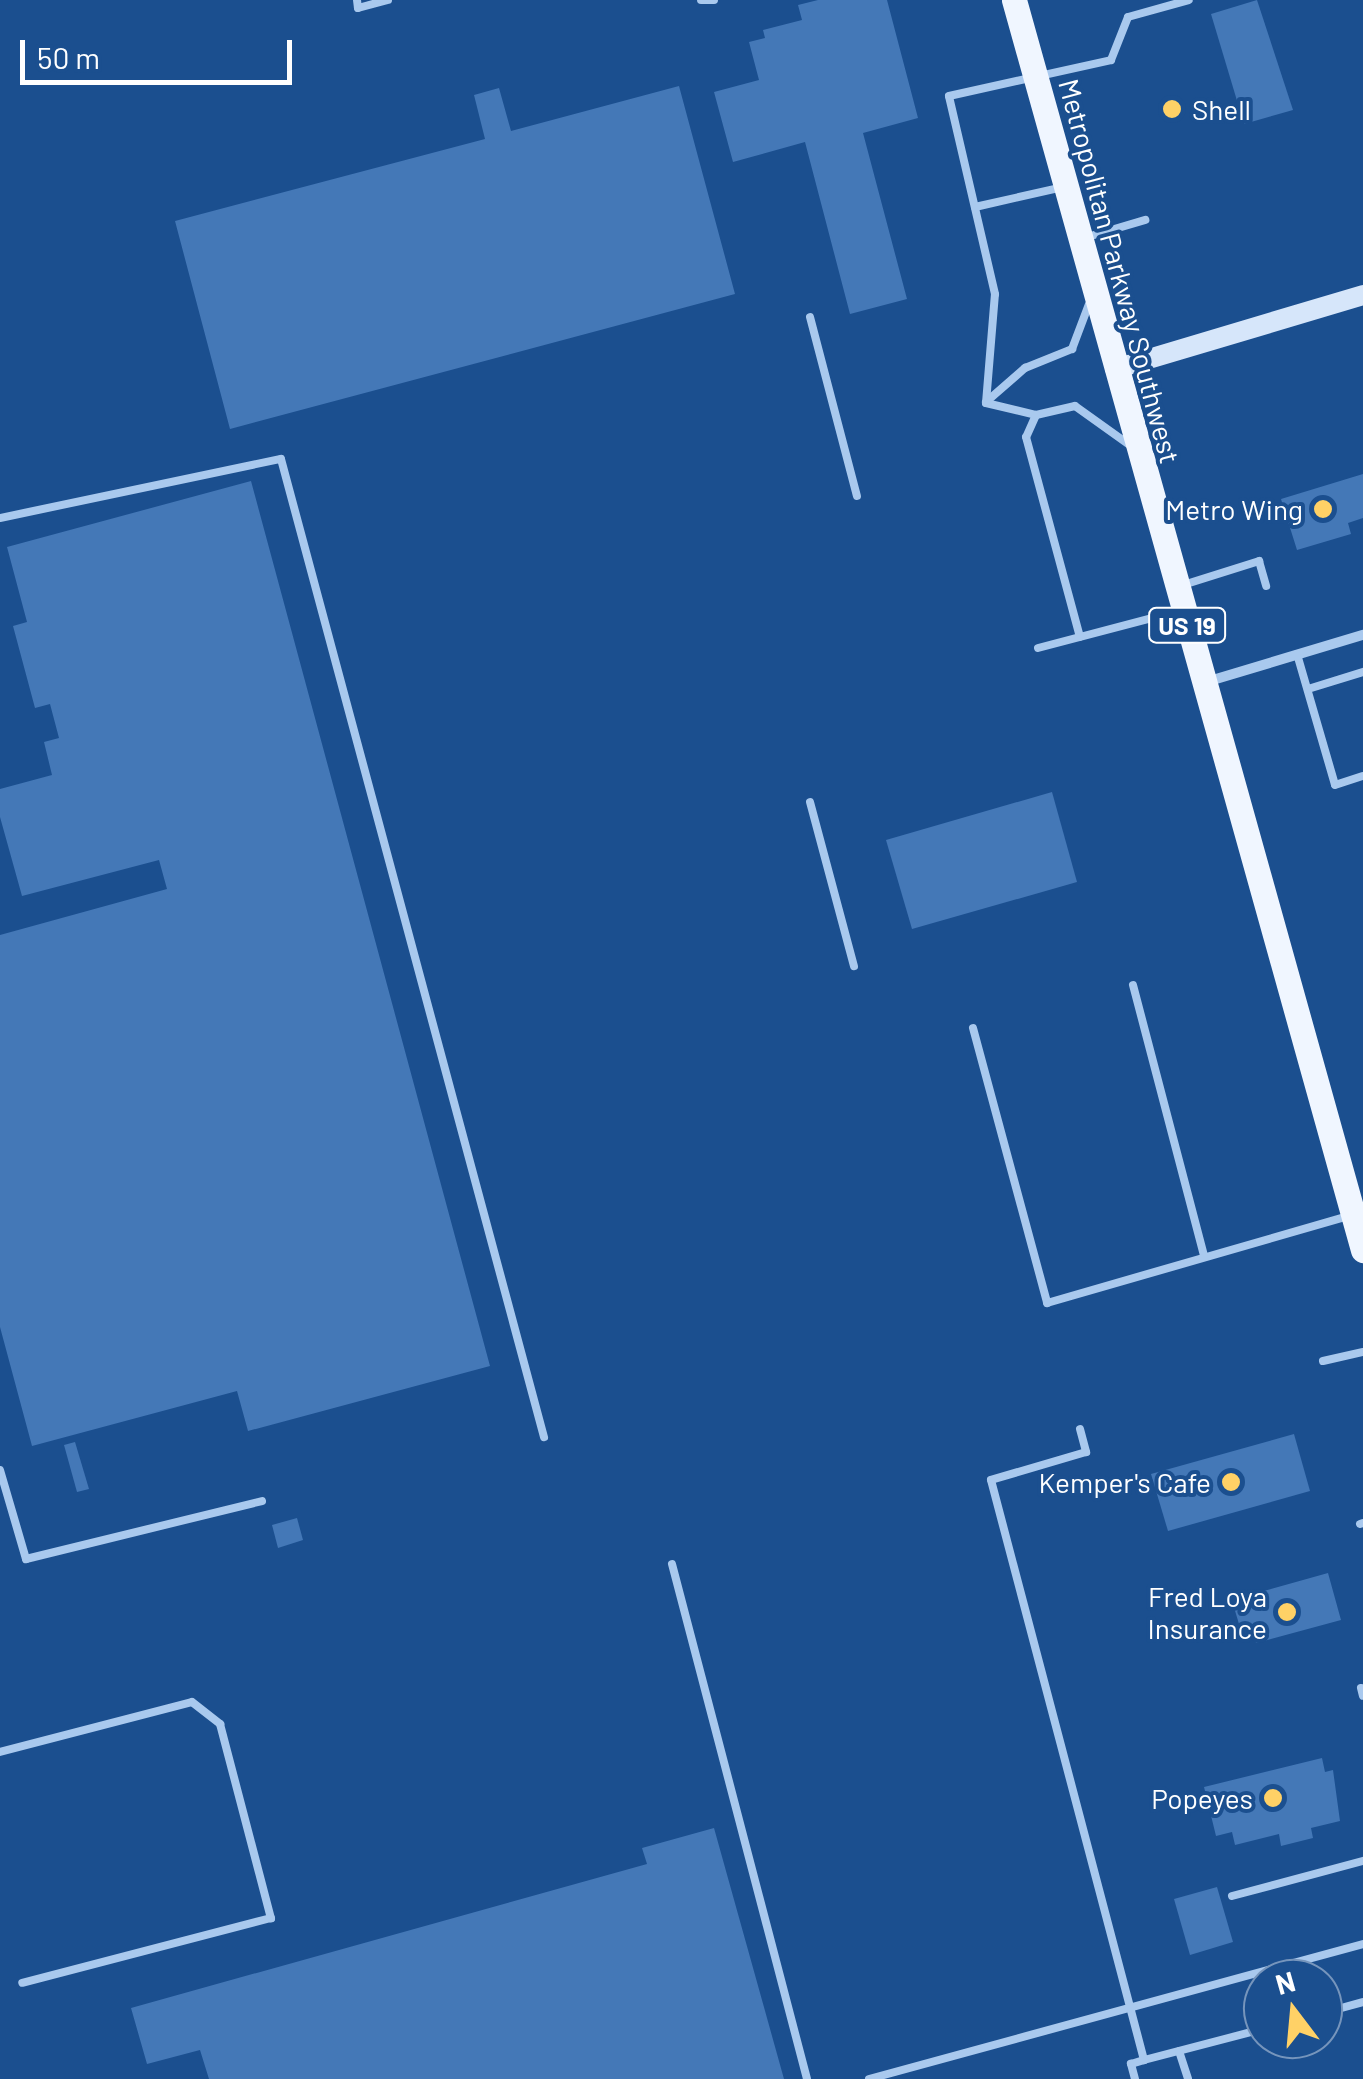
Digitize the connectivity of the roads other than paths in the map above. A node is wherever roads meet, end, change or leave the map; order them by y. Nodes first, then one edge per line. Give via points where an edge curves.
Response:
1 (357, 0) edge
2 (388, 0) edge
3 (701, 0) edge
4 (714, 0) edge
5 (1014, 0) edge
6 (1189, 0) edge
7 (1036, 80) junction
8 (1065, 186) junction
9 (975, 207) junction
10 (1145, 220) dead end
11 (1079, 239) junction
12 (1093, 285) junction
13 (1363, 296) edge
14 (810, 317) dead end
15 (1116, 369) junction
16 (986, 403) junction
17 (1036, 415) junction
18 (1142, 464) junction
19 (858, 496) dead end
20 (0, 518) edge
21 (1266, 586) dead end
22 (1180, 598) junction
23 (1363, 635) edge
24 (1080, 637) junction
25 (1038, 648) dead end
26 (1297, 654) junction
27 (1363, 672) edge
28 (1203, 682) junction
29 (1308, 689) junction
30 (1363, 776) edge
31 (810, 802) dead end
32 (854, 966) dead end
33 (1133, 985) dead end
34 (973, 1028) dead end
35 (1353, 1215) junction
36 (1363, 1250) edge
37 (1204, 1256) junction
38 (1363, 1352) edge
39 (1323, 1361) dead end
40 (1080, 1430) dead end
41 (544, 1437) dead end
42 (0, 1470) edge
43 (262, 1500) dead end
44 (672, 1564) dead end
45 (0, 1752) edge
46 (1363, 1861) edge
47 (1232, 1896) dead end
48 (1363, 1944) edge
49 (22, 1984) dead end
50 (1131, 2010) junction
51 (1243, 2034) edge
52 (1179, 2051) junction
53 (1144, 2060) junction
54 (807, 2079) edge
55 (869, 2079) edge
56 (1135, 2079) edge
57 (1188, 2079) edge

1 - 2 lane via 358,8
3 - 4 lane
5 - 7 main road, Metropolitan Parkway Southwest / US 19
6 - 7 lane via 1128,17 1111,60
7 - 8 main road, Metropolitan Parkway Southwest / US 19
7 - 9 lane via 949,96
8 - 9 lane
8 - 11 main road, Metropolitan Parkway Southwest / US 19
9 - 16 lane via 995,294
10 - 11 lane
11 - 12 main road, Metropolitan Parkway Southwest / US 19
12 - 15 main road, Metropolitan Parkway Southwest / US 19
12 - 16 lane via 1072,348 1024,368
13 - 15 main road
14 - 19 lane
15 - 18 main road, Metropolitan Parkway Southwest / US 19
16 - 17 lane
17 - 18 lane via 1075,406 1093,412
17 - 24 lane via 1026,438
18 - 22 main road, Metropolitan Parkway Southwest / US 19
20 - 41 lane via 281,459
21 - 22 lane via 1259,561
22 - 24 lane
22 - 28 main road, Metropolitan Parkway Southwest / US 19
23 - 26 street
24 - 25 lane
26 - 28 street
26 - 29 lane
27 - 29 lane
28 - 35 main road, Metropolitan Parkway Southwest / US 19
29 - 30 lane via 1334,785
31 - 32 lane
33 - 37 lane
34 - 37 lane via 1046,1302
35 - 36 main road, Metropolitan Parkway Southwest / US 19
35 - 37 lane
38 - 39 lane
40 - 50 lane via 1086,1452 992,1480
42 - 43 lane via 26,1559
44 - 54 lane
45 - 49 lane via 192,1702 220,1724 271,1918
46 - 47 lane
48 - 50 lane
50 - 53 lane
50 - 55 lane
51 - 52 lane
52 - 53 lane
52 - 57 lane
53 - 56 lane via 1131,2064

